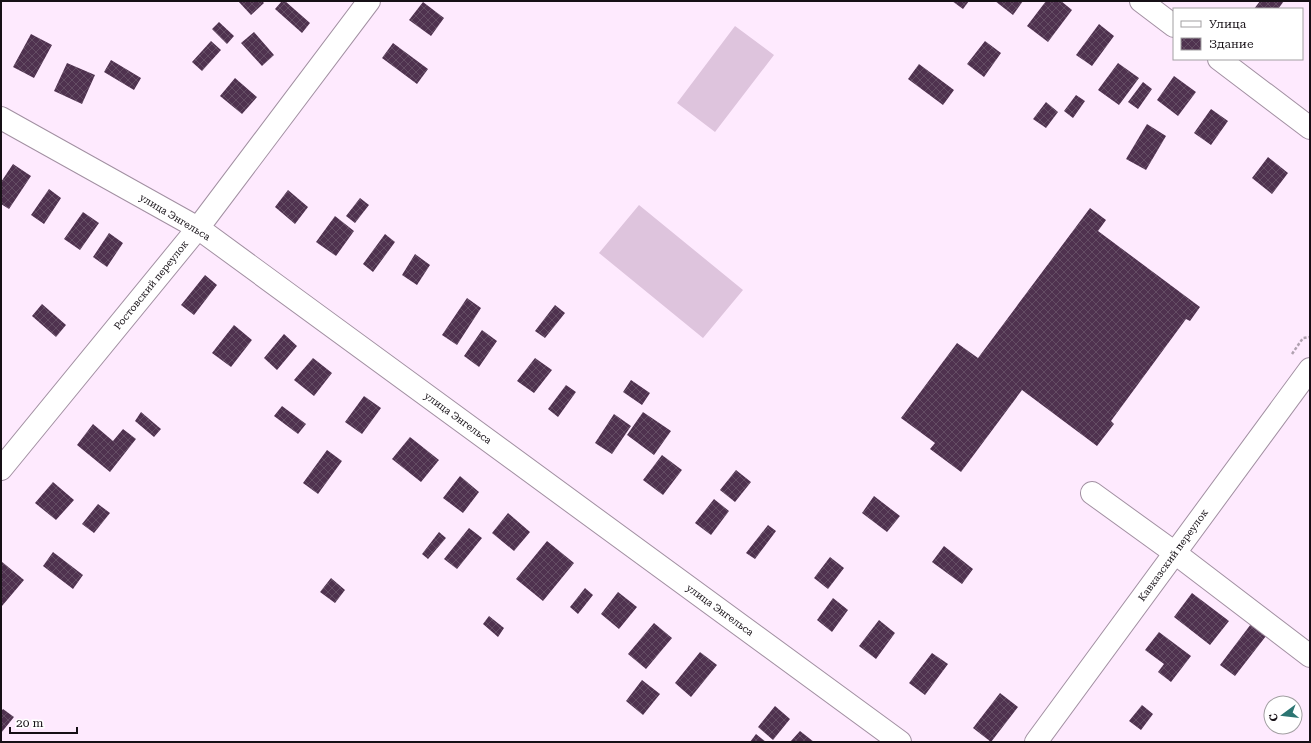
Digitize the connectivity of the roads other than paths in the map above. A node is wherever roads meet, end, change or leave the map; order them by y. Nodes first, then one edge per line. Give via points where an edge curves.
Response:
1 (369, 1) edge
2 (1141, 1) edge
3 (1173, 25) edge
4 (1219, 60) edge
5 (1, 118) edge
6 (1310, 128) edge
7 (198, 228) junction
8 (1310, 369) edge
9 (1, 469) edge
10 (1092, 493) dead end
11 (1175, 553) junction
12 (1310, 656) edge
13 (900, 742) edge
14 (1036, 742) edge

1 - 7 street, Ростовский переулок
2 - 3 street
4 - 6 street
5 - 7 street, улица Энгельса
7 - 9 street, Ростовский переулок
7 - 13 street, улица Энгельса
8 - 11 street, Кавказский переулок
10 - 11 street
11 - 12 street
11 - 14 street, Кавказский переулок

